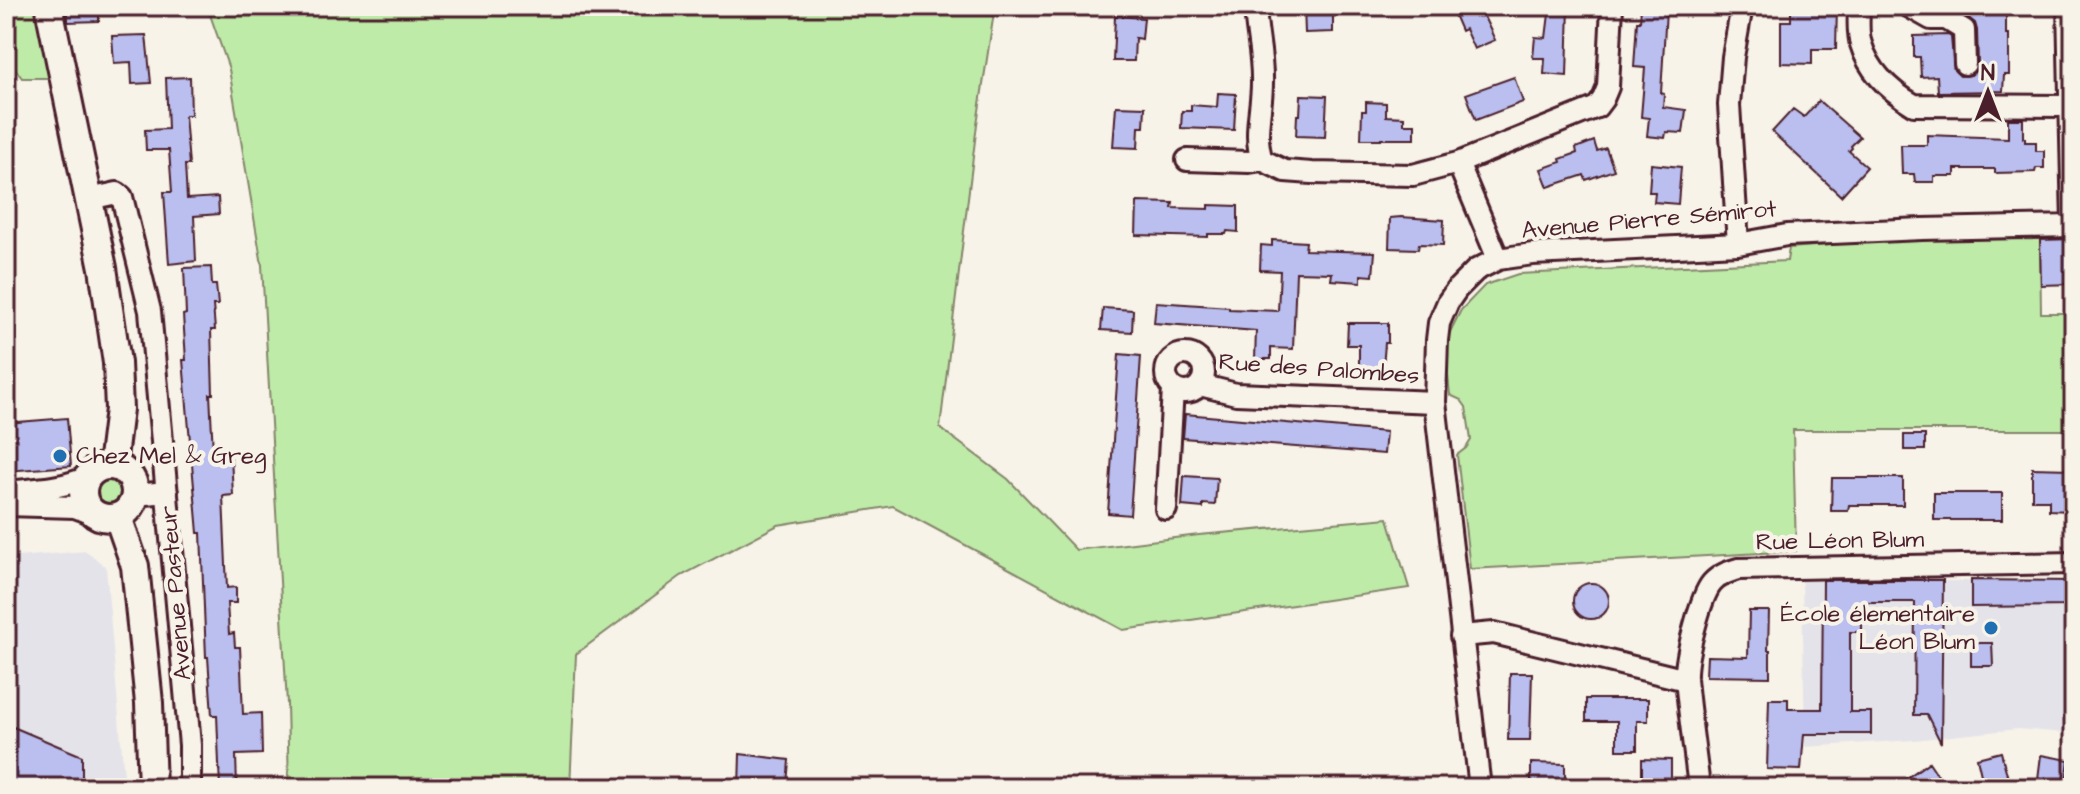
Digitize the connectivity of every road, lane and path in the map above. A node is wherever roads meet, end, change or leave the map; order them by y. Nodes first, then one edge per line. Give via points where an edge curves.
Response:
1 (50, 6) edge
2 (1255, 6) edge
3 (1612, 6) edge
4 (1742, 6) edge
5 (1859, 6) edge
6 (1908, 6) edge
7 (2068, 6) edge
8 (1965, 64) dead end
9 (2069, 106) junction
10 (1187, 160) dead end
11 (1262, 160) junction
12 (1458, 163) junction
13 (89, 199) junction
14 (2074, 226) edge
15 (1738, 244) junction
16 (1498, 259) junction
17 (1200, 385) junction
18 (1173, 389) junction
19 (1435, 402) junction
20 (112, 466) junction
21 (87, 477) junction
22 (6, 492) edge
23 (167, 492) junction
24 (135, 495) junction
25 (6, 505) edge
26 (1166, 509) dead end
27 (106, 515) junction
28 (2074, 563) edge
29 (1461, 636) junction
30 (1686, 680) junction
31 (152, 788) edge
32 (190, 788) edge
33 (1480, 788) edge
34 (1699, 788) edge

1 - 13 main road
2 - 11 street
3 - 12 street via 1608,87 1597,107
4 - 15 street via 1729,105
5 - 9 street via 1860,43 1874,71 1914,105
6 - 8 street via 1964,30
7 - 9 street
9 - 14 street
10 - 11 street
11 - 12 street via 1285,171 1341,174 1413,175
12 - 16 street
13 - 20 main road via 117,363 119,409
13 - 23 street, Avenue Pasteur via 117,193 122,197 150,311
14 - 15 street, Avenue Pierre Sémirot via 1787,235
15 - 16 street, Avenue Pierre Sémirot
16 - 19 street, Avenue Pierre Sémirot via 1476,270 1448,302 1439,323
17 - 18 street via 1191,391
17 - 18 street via 1201,364 1185,354 1169,362 1167,379
17 - 19 street, Rue des Palombes via 1236,394
18 - 26 street
19 - 29 street, Avenue Pierre Sémirot
20 - 21 main road
20 - 24 main road via 128,473
21 - 22 street via 50,488
21 - 27 main road via 83,492 88,508
23 - 24 street
23 - 32 street, Avenue Pasteur
24 - 27 main road via 132,506
25 - 27 street via 75,507
27 - 31 main road, Avenue Pasteur via 135,566
28 - 30 street, Rue Léon Blum via 1727,572 1704,596
29 - 30 street via 1494,633
29 - 33 street, Avenue Pierre Sémirot
30 - 34 street, Rue Léon Blum

